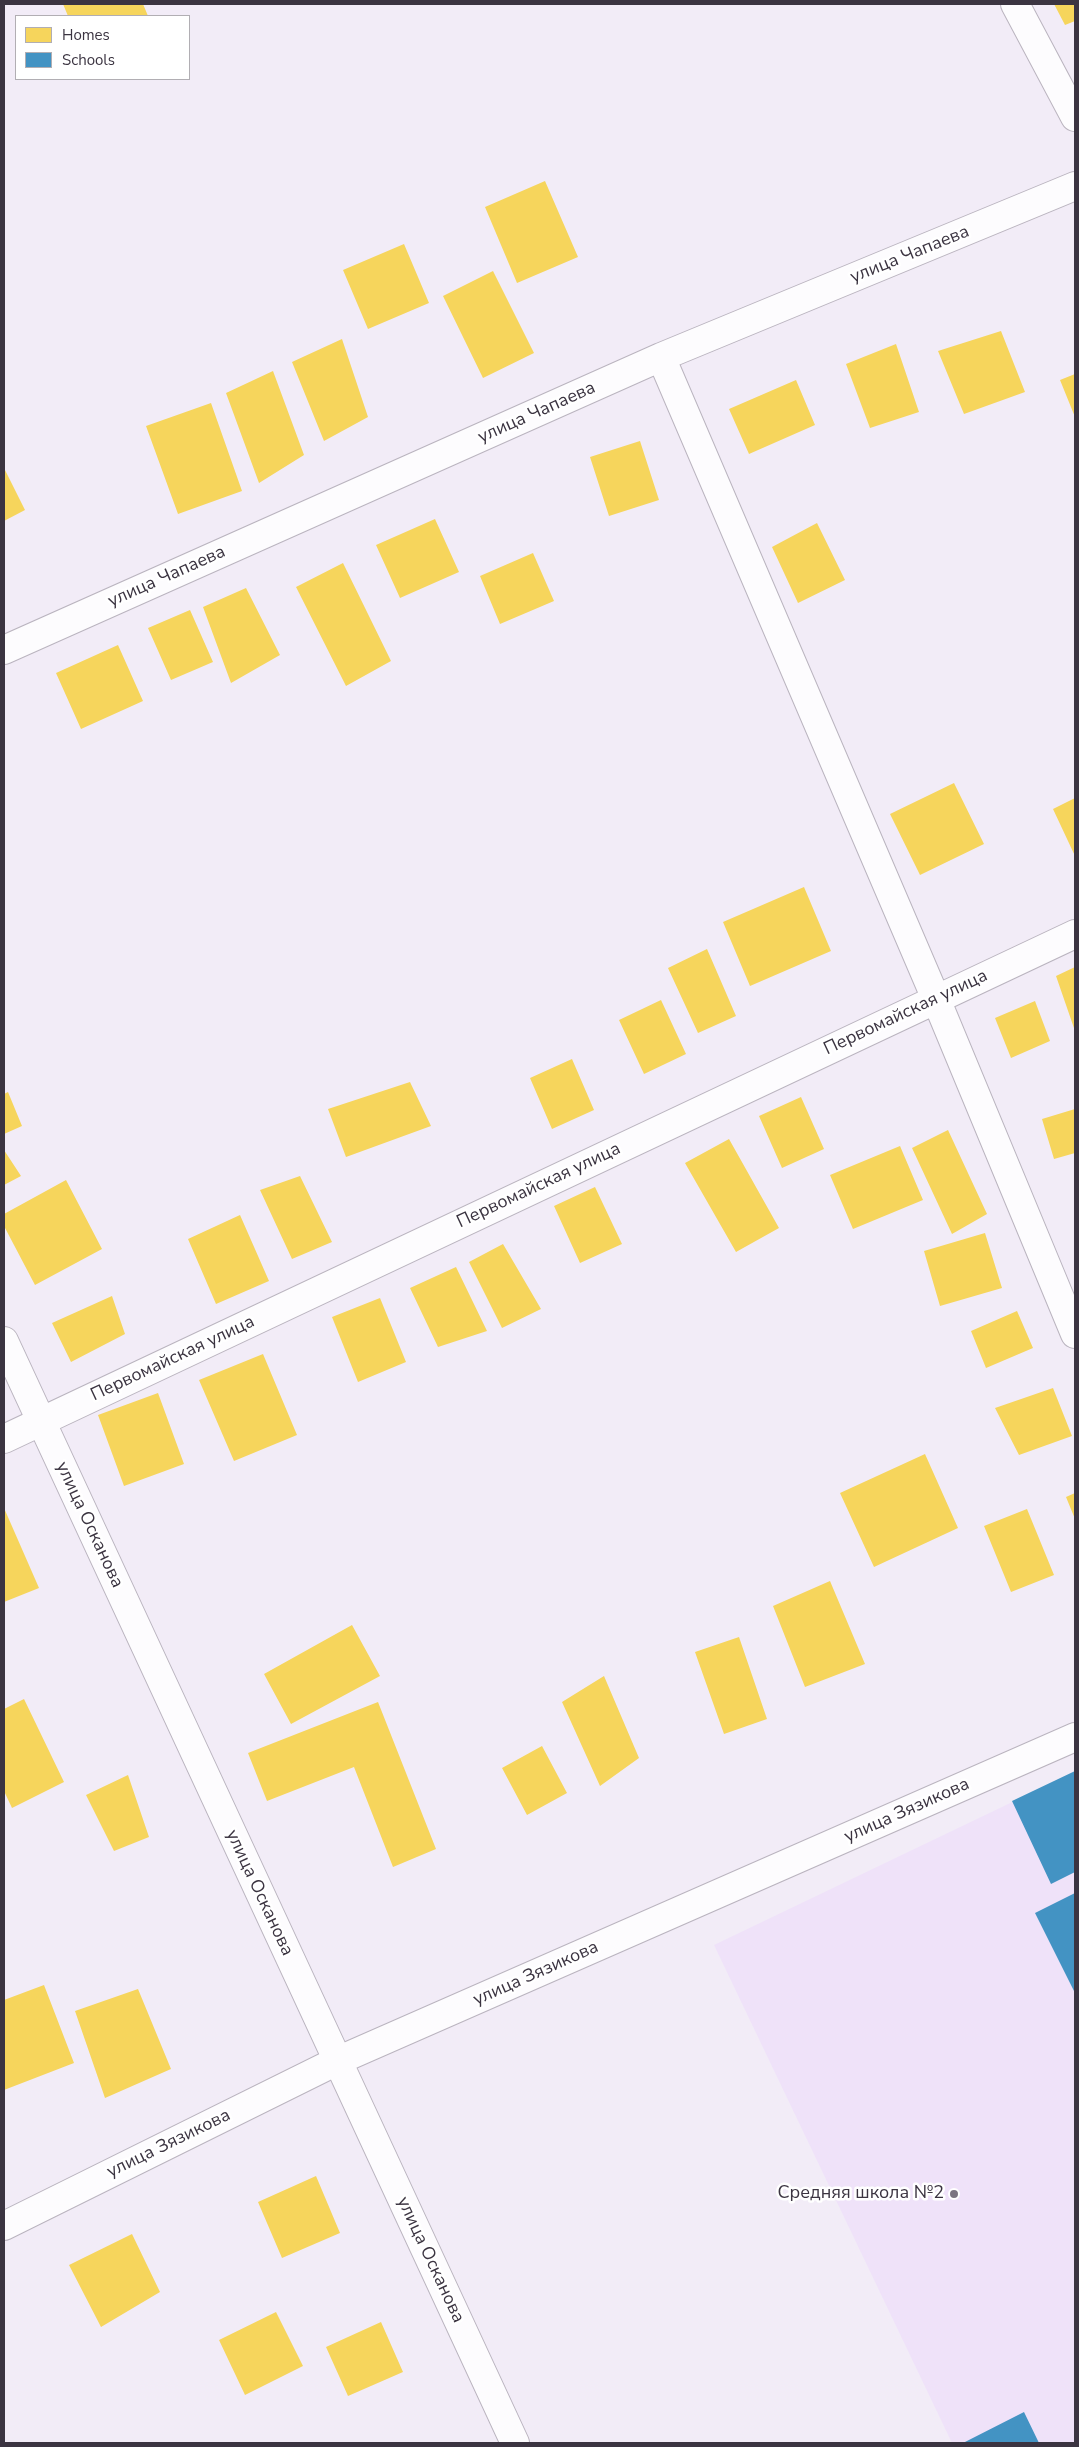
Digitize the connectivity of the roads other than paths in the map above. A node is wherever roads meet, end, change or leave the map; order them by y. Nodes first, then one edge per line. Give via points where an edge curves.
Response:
1 (1014, 4) edge
2 (1075, 117) edge
3 (1075, 186) edge
4 (661, 357) junction
5 (4, 650) edge
6 (1075, 934) edge
7 (936, 999) junction
8 (1075, 1334) edge
9 (4, 1341) edge
10 (40, 1421) junction
11 (4, 1439) edge
12 (1075, 1737) edge
13 (337, 2061) junction
14 (4, 2226) edge
15 (516, 2443) edge

1 - 2 street
3 - 4 street, улица Чапаева
4 - 5 street, улица Чапаева
4 - 7 street
6 - 7 street, Первомайская улица
7 - 8 street
7 - 10 street, Первомайская улица
9 - 10 street, улица Осканова
10 - 11 street, Первомайская улица
10 - 13 street, улица Осканова
12 - 13 street, улица Зязикова
13 - 14 street, улица Зязикова
13 - 15 street, улица Осканова

